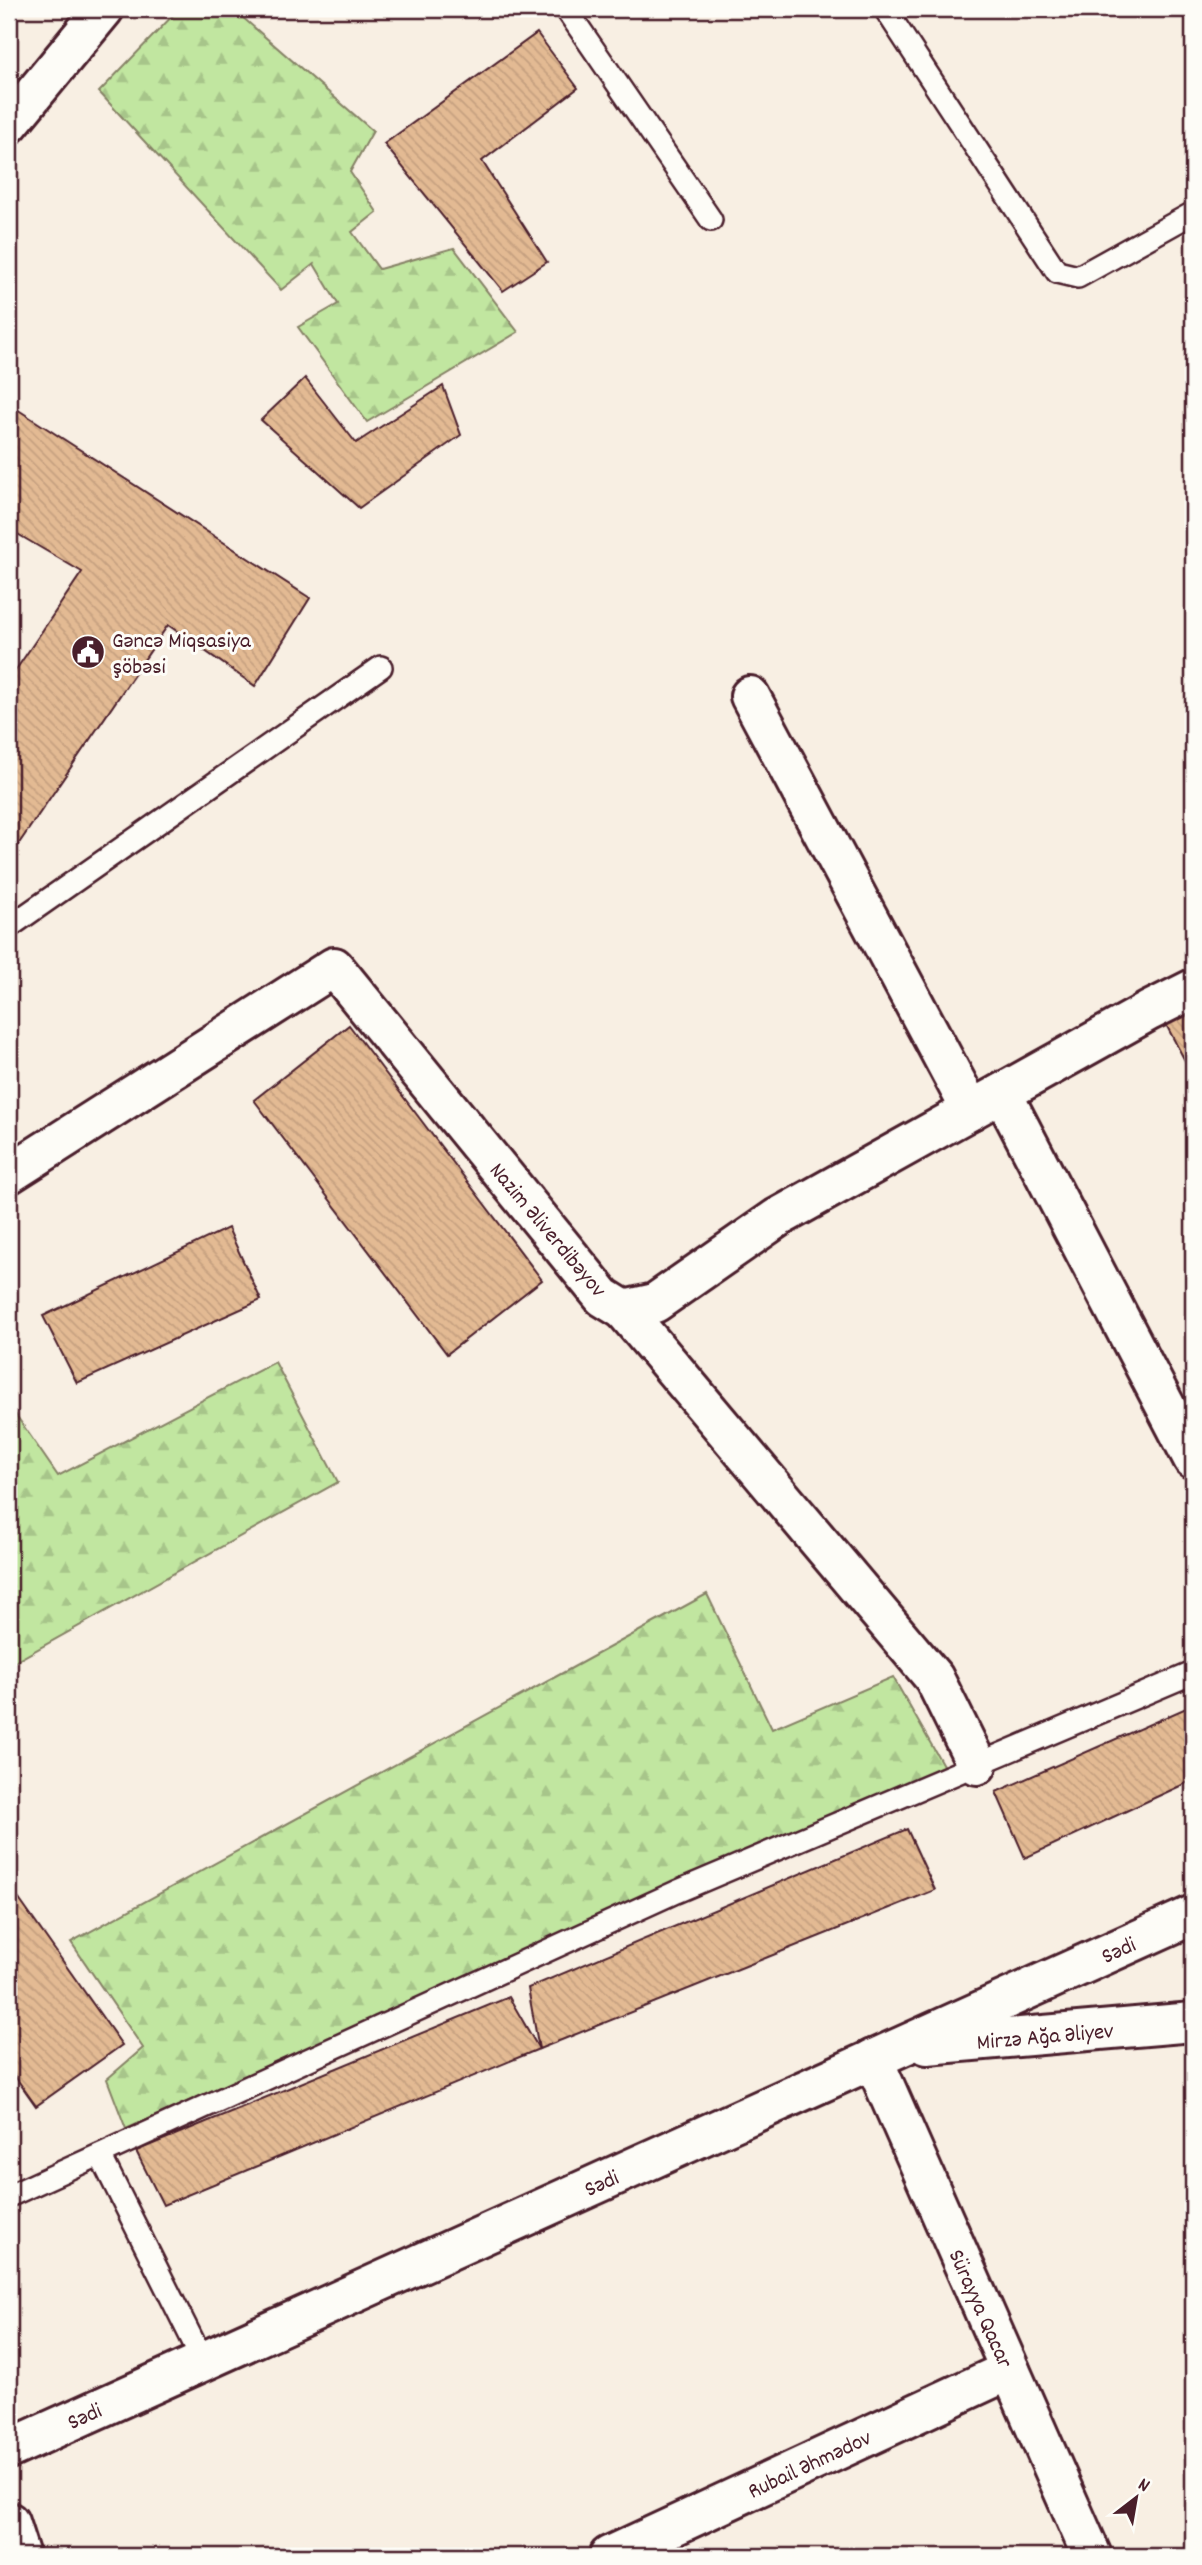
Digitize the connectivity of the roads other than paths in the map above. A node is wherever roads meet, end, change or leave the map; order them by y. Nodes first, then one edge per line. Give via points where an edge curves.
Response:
1 (104, 9) edge
2 (566, 9) edge
3 (885, 9) edge
4 (9, 124) edge
5 (1193, 213) edge
6 (711, 220) dead end
7 (381, 667) dead end
8 (750, 696) dead end
9 (9, 927) edge
10 (1193, 989) edge
11 (986, 1102) junction
12 (9, 1174) edge
13 (624, 1310) junction
14 (1193, 1459) edge
15 (1193, 1673) edge
16 (977, 1765) junction
17 (1193, 1915) edge
18 (1193, 2022) edge
19 (885, 2053) junction
20 (100, 2155) junction
21 (9, 2196) edge
22 (203, 2361) junction
23 (1010, 2370) junction
24 (9, 2449) edge
25 (9, 2522) edge
26 (20, 2556) edge
27 (609, 2556) edge
28 (1092, 2556) edge

1 - 4 street
2 - 6 lane
3 - 5 lane via 1057,272 1078,277
7 - 9 lane
8 - 11 street
10 - 11 street, Nazim Əliverdibəyov
11 - 13 street, Nazim Əliverdibəyov via 777,1218 655,1303
11 - 14 street
12 - 13 street, Nazim Əliverdibəyov via 334,967 603,1297
13 - 16 street via 934,1678
15 - 16 lane
16 - 20 lane via 664,1897
17 - 19 street, Sədi
18 - 19 street, Mirzə Ağa Əliyev
19 - 22 street, Sədi
19 - 23 street, Sürayya Qacar
20 - 21 lane
20 - 22 lane
22 - 24 street, Sədi
23 - 27 street, Rubail Əhmədov
23 - 28 street, Sürayya Qacar
25 - 26 street

